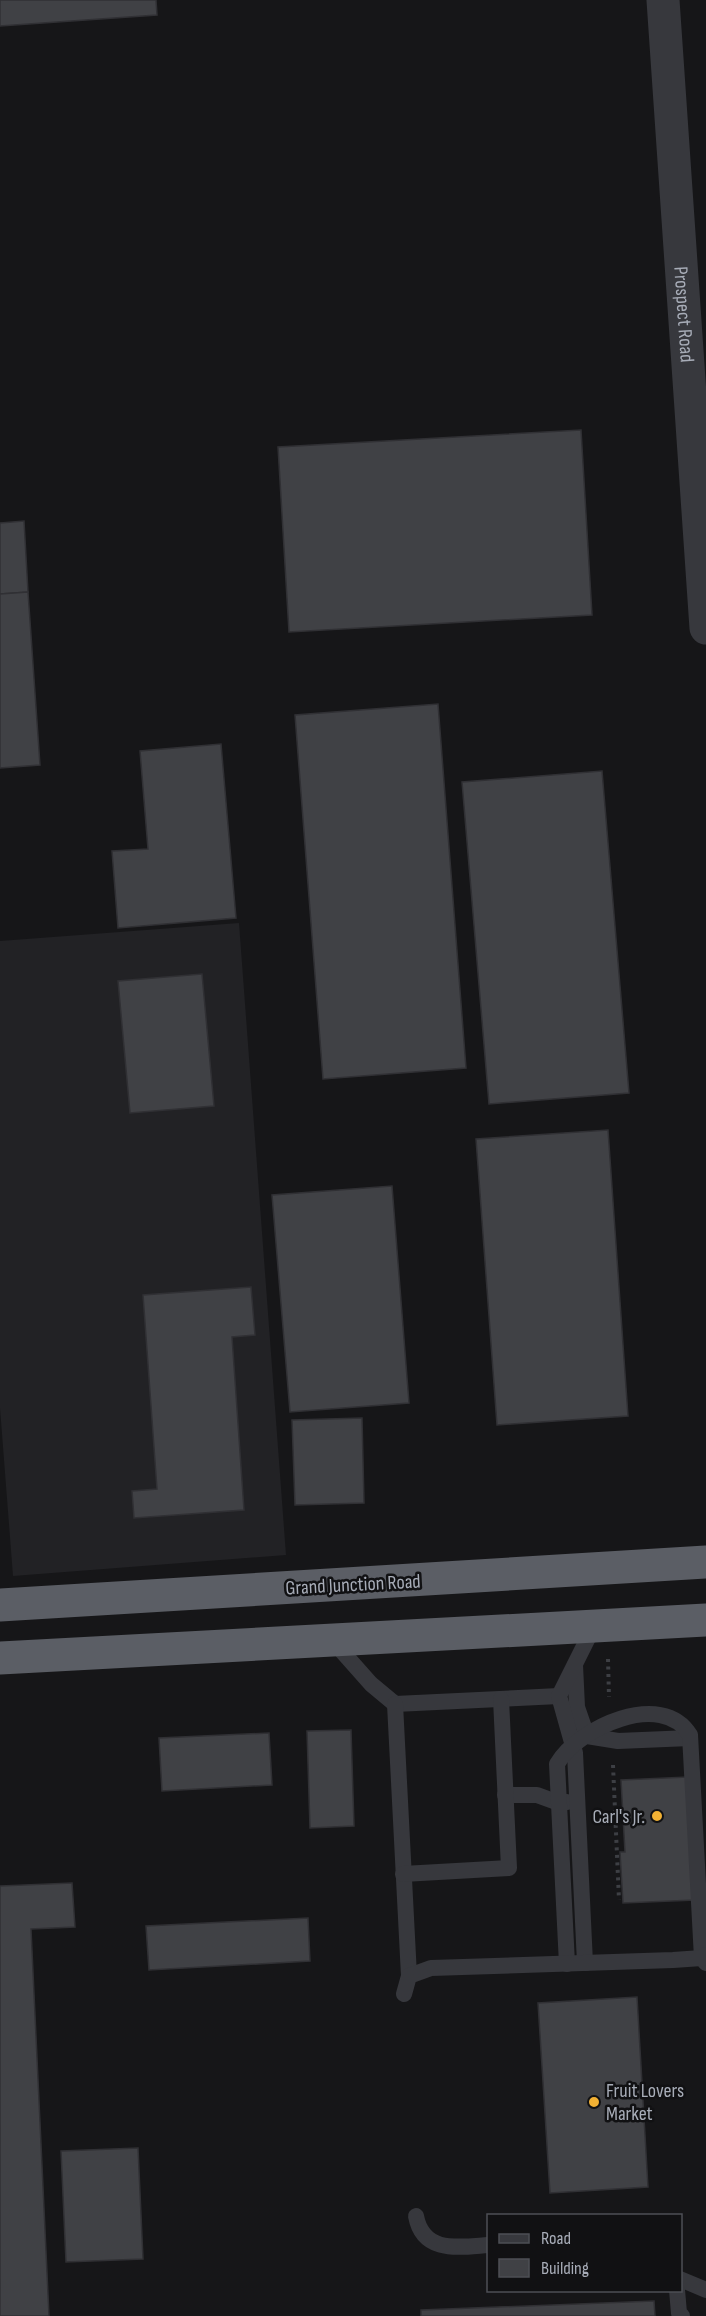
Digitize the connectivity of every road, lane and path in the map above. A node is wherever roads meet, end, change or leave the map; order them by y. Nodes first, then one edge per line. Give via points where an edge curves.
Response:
1 (663, 0) edge
2 (706, 628) edge
3 (706, 1562) edge
4 (0, 1605) edge
5 (706, 1620) edge
6 (594, 1626) junction
7 (331, 1640) junction
8 (607, 1656) dead end
9 (0, 1658) edge
10 (575, 1663) junction
11 (559, 1696) junction
12 (501, 1699) junction
13 (395, 1704) junction
14 (610, 1709) dead end
15 (587, 1736) junction
16 (690, 1738) junction
17 (572, 1746) junction
18 (613, 1764) dead end
19 (505, 1795) junction
20 (577, 1802) junction
21 (559, 1803) junction
22 (403, 1874) junction
23 (619, 1900) dead end
24 (705, 1959) edge
25 (585, 1963) junction
26 (567, 1964) junction
27 (408, 1976) junction
28 (404, 1994) dead end
29 (416, 2216) dead end
30 (487, 2245) edge
31 (682, 2279) edge
32 (706, 2290) edge
33 (677, 2292) edge
34 (682, 2316) edge

1 - 2 street, Prospect Road
3 - 4 highway, Grand Junction Road
5 - 6 highway
6 - 7 highway
6 - 10 lane
7 - 9 highway
7 - 13 lane via 370,1684
8 - 14 path
10 - 11 lane
10 - 15 lane via 577,1707
11 - 12 lane
11 - 17 lane
12 - 13 lane
12 - 19 lane
13 - 22 lane
15 - 16 lane via 618,1741
15 - 16 lane via 617,1718 666,1715 683,1724
15 - 17 lane
16 - 24 lane
17 - 20 lane
17 - 21 lane via 565,1749 557,1764
18 - 23 path
19 - 21 lane via 537,1795
19 - 22 lane via 509,1868
20 - 21 lane
20 - 25 lane
21 - 26 lane
22 - 27 lane
24 - 25 lane
25 - 26 lane
26 - 27 lane via 431,1968
27 - 28 lane
29 - 30 lane via 418,2228 426,2238 449,2247
31 - 32 lane
33 - 34 lane

